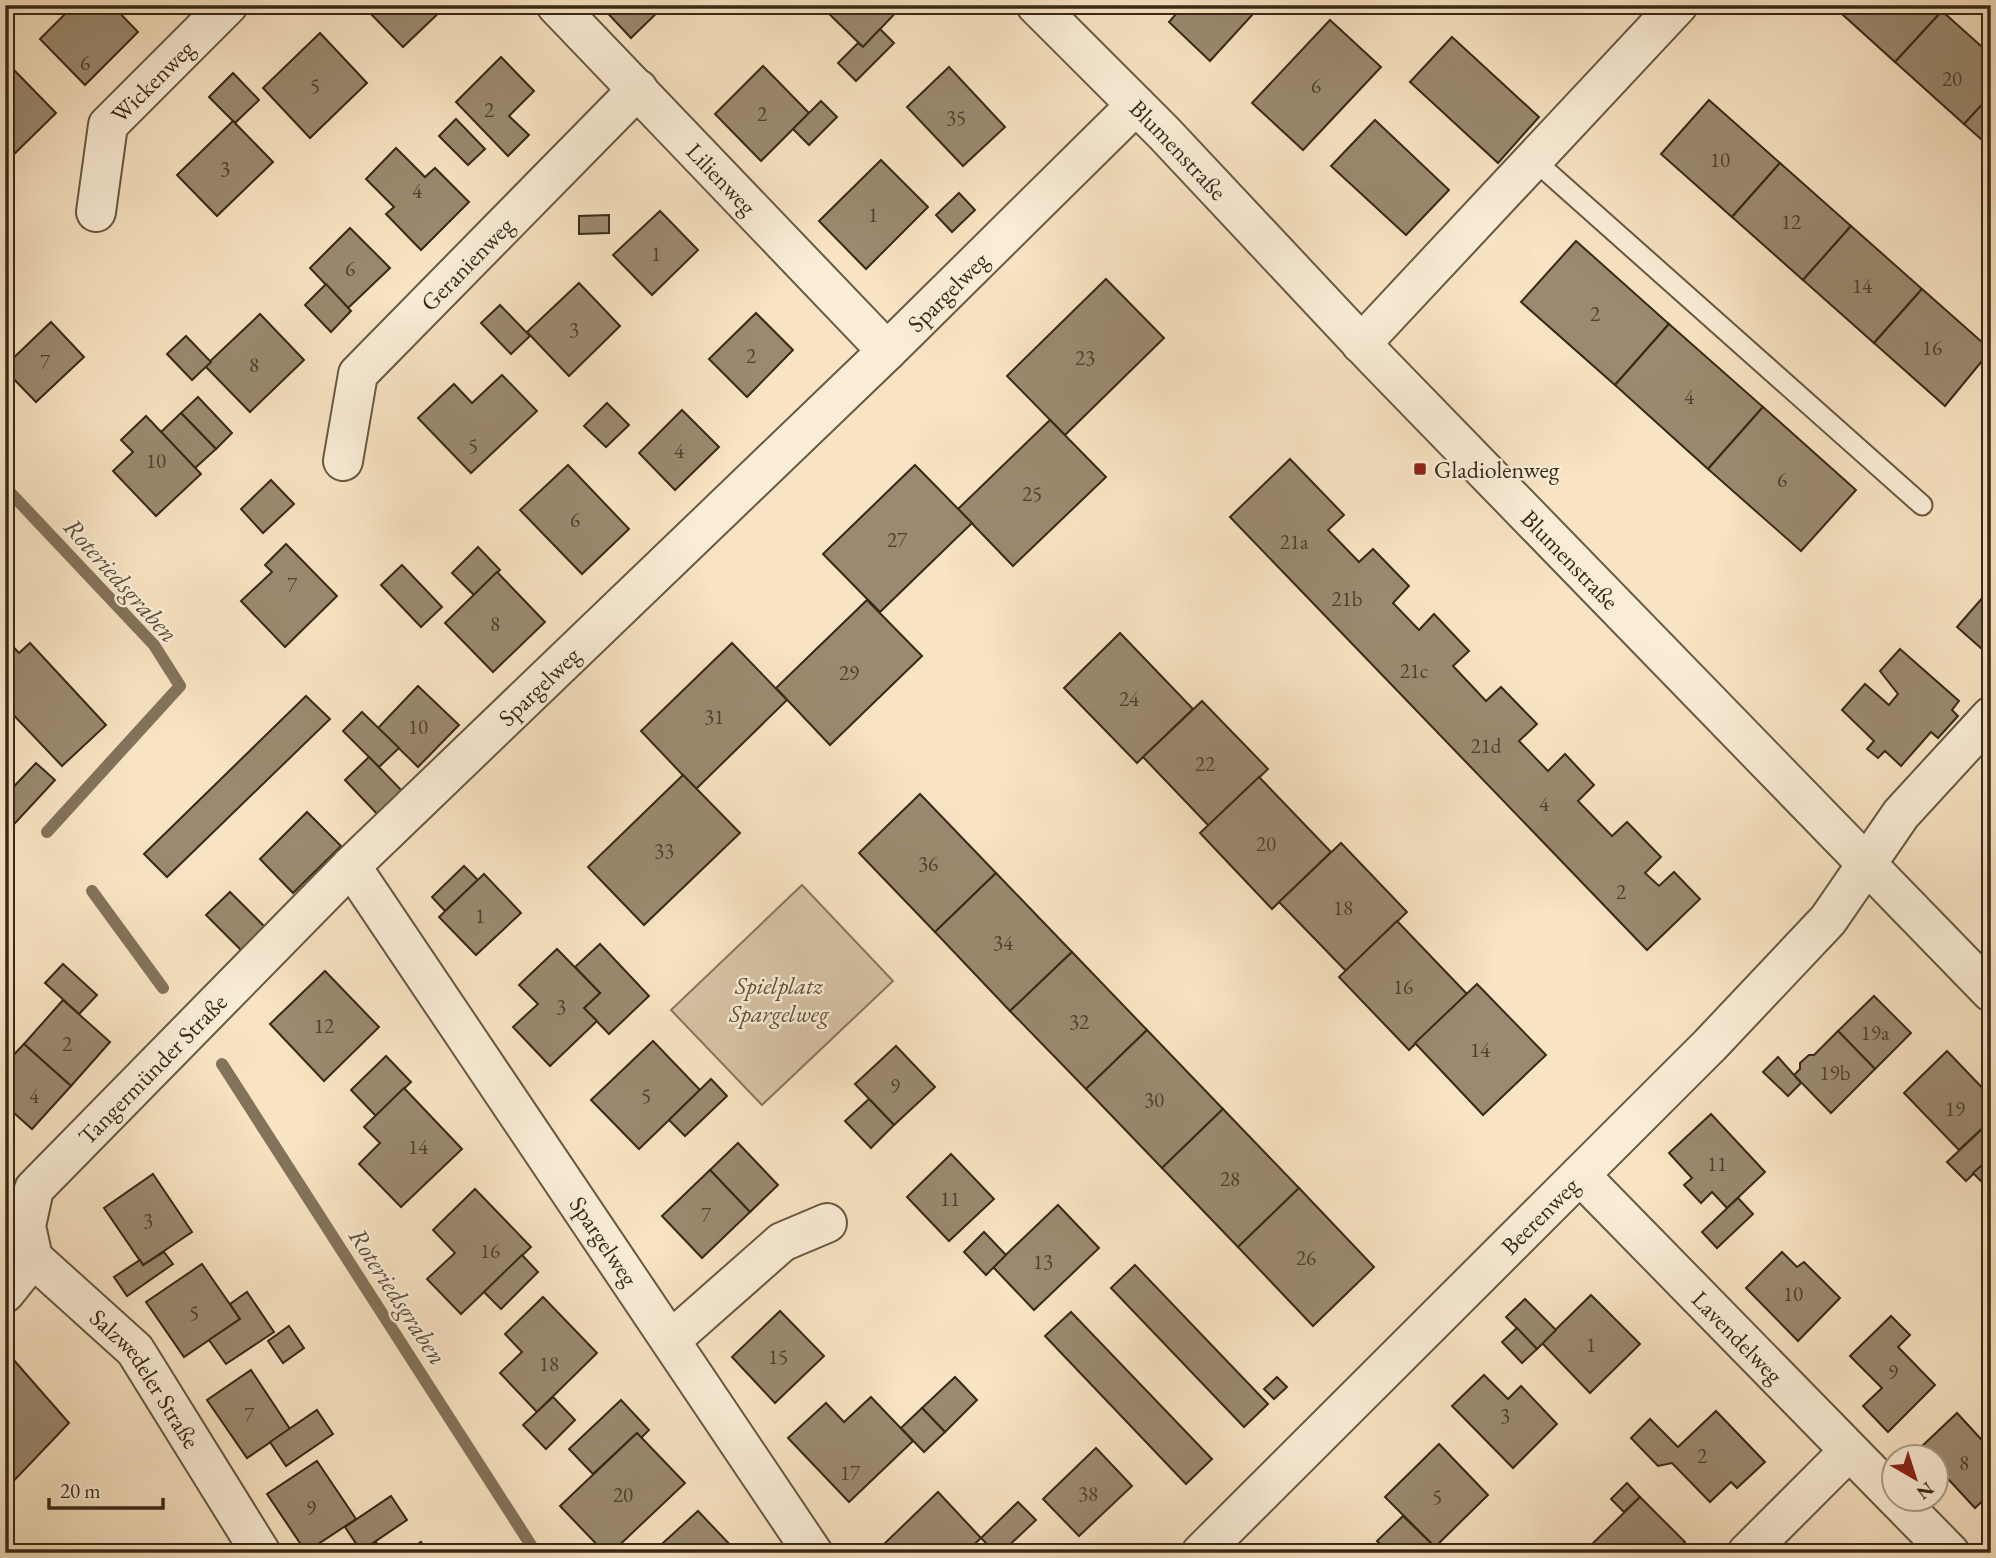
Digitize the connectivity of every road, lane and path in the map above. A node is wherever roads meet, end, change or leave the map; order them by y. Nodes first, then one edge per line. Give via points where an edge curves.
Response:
1 (228, 5) edge
2 (556, 5) edge
3 (1036, 5) edge
4 (1678, 5) edge
5 (638, 89) junction
6 (1136, 105) junction
7 (1534, 160) junction
8 (96, 212) dead end
9 (1361, 344) junction
10 (887, 351) junction
11 (343, 461) dead end
12 (1922, 505) dead end
13 (1991, 716) edge
14 (351, 866) junction
15 (1866, 866) junction
16 (1991, 992) edge
17 (1580, 1175) junction
18 (827, 1223) dead end
19 (33, 1258) junction
20 (5, 1293) edge
21 (671, 1340) junction
22 (1849, 1451) junction
23 (1881, 1484) edge
24 (1909, 1512) edge
25 (261, 1553) edge
26 (813, 1553) edge
27 (1201, 1553) edge
28 (1747, 1553) edge
29 (1950, 1553) edge

1 - 8 street, Wickenweg via 108,125
2 - 5 street, Lilienweg
3 - 6 street, Blumenstraße
4 - 7 street
5 - 10 street, Lilienweg
5 - 11 street, Geranienweg via 358,374
6 - 9 street, Blumenstraße
6 - 10 street, Spargelweg
7 - 9 street
7 - 12 lane
9 - 15 street, Blumenstraße via 1721,711
10 - 14 street, Spargelweg
13 - 15 street, Beerenweg via 1901,814
14 - 19 street, Tangermünder Straße via 34,1189 26,1226
14 - 21 street, Spargelweg
15 - 16 street, Blumenstraße
15 - 17 street, Beerenweg via 1829,920
17 - 22 street, Lavendelweg
17 - 27 street, Beerenweg
18 - 21 street via 782,1242
19 - 20 street
19 - 25 street, Salzwedeler Straße via 135,1350
21 - 26 street, Spargelweg
22 - 23 street, Lavendelweg
22 - 28 street
24 - 29 street, Lavendelweg

